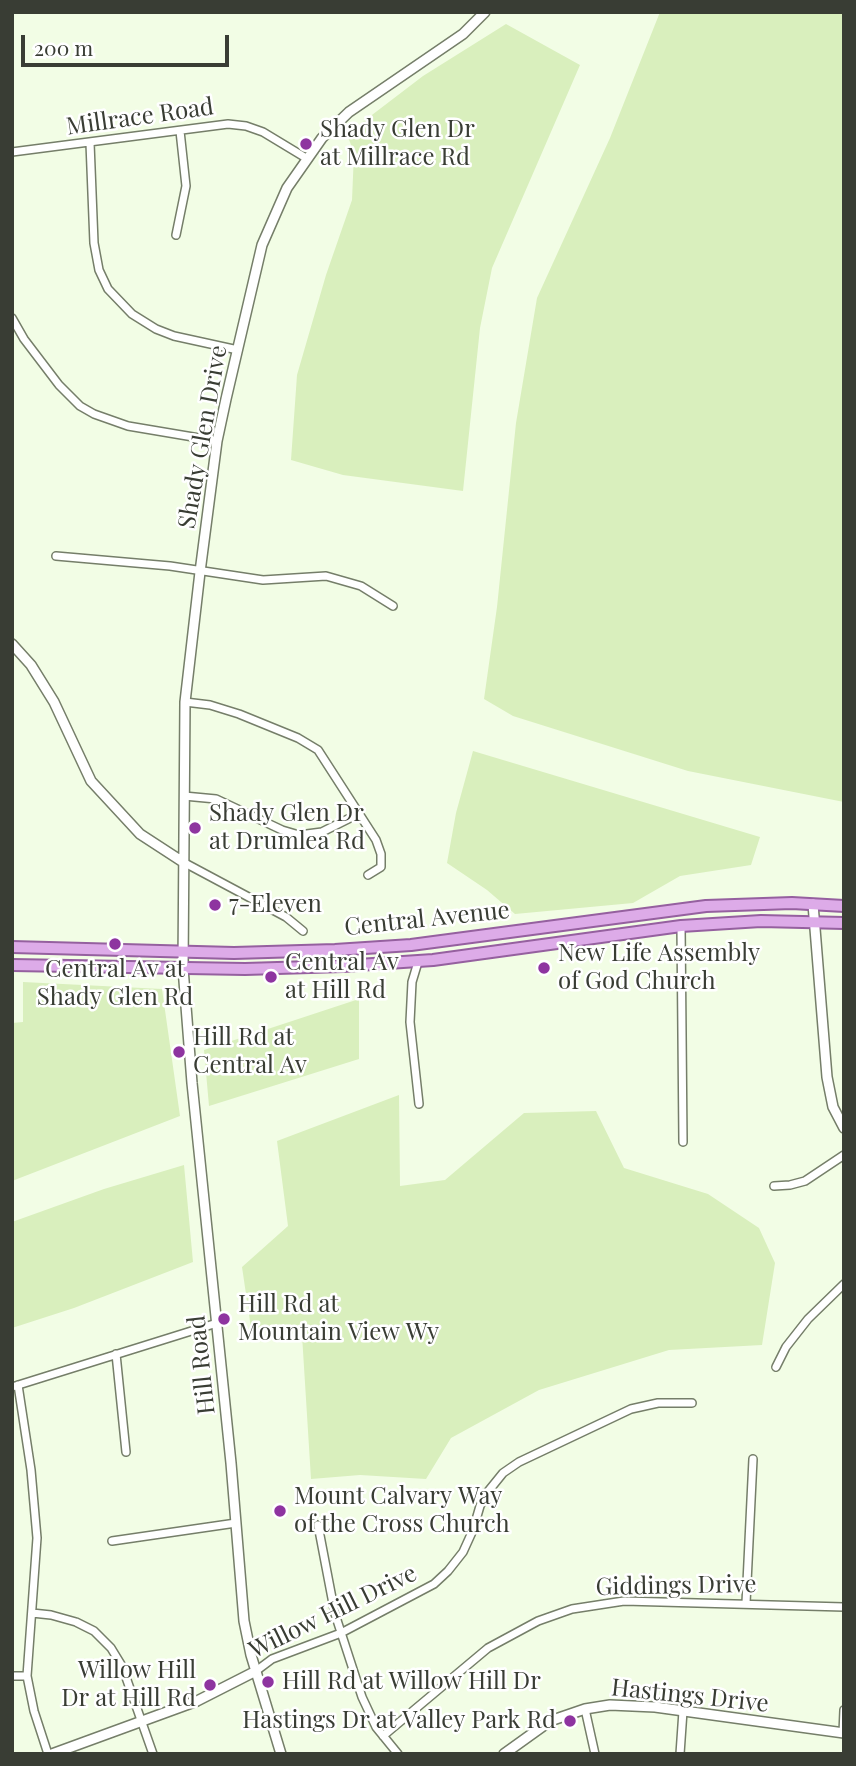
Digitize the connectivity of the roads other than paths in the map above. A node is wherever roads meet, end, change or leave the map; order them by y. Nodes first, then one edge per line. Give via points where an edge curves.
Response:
1 (485, 12) edge
2 (180, 131) junction
3 (90, 143) junction
4 (12, 152) edge
5 (306, 158) junction
6 (176, 235) dead end
7 (12, 318) edge
8 (238, 350) junction
9 (217, 441) junction
10 (56, 556) dead end
11 (200, 572) junction
12 (393, 606) dead end
13 (12, 644) edge
14 (185, 702) junction
15 (184, 796) junction
16 (358, 814) junction
17 (183, 863) junction
18 (368, 875) dead end
19 (813, 904) junction
20 (844, 906) edge
21 (814, 922) junction
22 (844, 923) edge
23 (681, 926) junction
24 (303, 931) dead end
25 (12, 947) edge
26 (183, 951) junction
27 (418, 962) junction
28 (12, 965) edge
29 (183, 968) junction
30 (419, 1104) dead end
31 (844, 1128) edge
32 (683, 1142) dead end
33 (844, 1155) edge
34 (774, 1186) dead end
35 (844, 1284) edge
36 (217, 1323) junction
37 (116, 1354) junction
38 (776, 1367) dead end
39 (15, 1386) edge
40 (691, 1403) dead end
41 (126, 1452) dead end
42 (753, 1459) dead end
43 (236, 1523) junction
44 (318, 1525) dead end
45 (112, 1541) dead end
46 (746, 1603) junction
47 (844, 1606) edge
48 (32, 1613) junction
49 (341, 1633) junction
50 (256, 1671) junction
51 (12, 1676) edge
52 (27, 1676) junction
53 (585, 1709) junction
54 (844, 1710) edge
55 (683, 1711) junction
56 (143, 1722) junction
57 (843, 1733) edge
58 (383, 1736) junction
59 (50, 1754) edge
60 (153, 1754) edge
61 (281, 1754) edge
62 (398, 1754) edge
63 (503, 1754) edge
64 (594, 1754) edge
65 (680, 1754) edge

1 - 5 street, Shady Glen Drive via 456,39 362,100
2 - 3 street, Millrace Road
2 - 5 street, Millrace Road via 246,126
2 - 6 street via 186,186
3 - 4 street, Millrace Road
3 - 8 street via 94,243 108,289 132,314 156,329
5 - 8 street, Shady Glen Drive via 267,230
7 - 9 street via 80,406 128,426
8 - 9 street, Shady Glen Drive
9 - 11 street, Shady Glen Drive
10 - 11 street
11 - 12 street via 262,580 316,575 339,578 370,590
11 - 14 street, Shady Glen Drive
13 - 17 street via 54,702 90,781 141,834
14 - 15 street, Shady Glen Drive
14 - 16 street via 229,710 313,746
15 - 16 street via 216,799 299,835 322,832
15 - 17 street, Shady Glen Drive
16 - 18 street via 381,854 381,867
17 - 24 street via 286,916
17 - 26 street, Shady Glen Drive
19 - 20 main road, Central Avenue
19 - 21 street
19 - 26 main road, Central Avenue via 675,908 411,945 256,953
21 - 22 main road, Central Avenue
21 - 23 main road, Central Avenue
21 - 31 street via 827,1077 833,1107
23 - 27 main road, Central Avenue
23 - 32 street
25 - 26 main road, Central Avenue
26 - 29 street, Shady Glen Drive
27 - 29 main road, Central Avenue
27 - 30 street via 410,1022
28 - 29 main road, Central Avenue
29 - 36 street, Hill Road
33 - 34 street via 805,1181
35 - 38 street via 808,1319
36 - 37 street
36 - 43 street, Hill Road
37 - 39 street
37 - 41 street
39 - 48 street via 31,1470 37,1538
40 - 49 street, Willow Hill Drive via 631,1409 519,1462 486,1494 470,1538 443,1577
42 - 46 street
43 - 45 street
43 - 50 street, Hill Road via 244,1620
44 - 49 street
46 - 47 street, Giddings Drive
46 - 58 street, Giddings Drive via 611,1602 549,1616 482,1653
48 - 52 street
48 - 56 street via 76,1622 106,1642 122,1666
49 - 50 street, Willow Hill Drive via 272,1659
49 - 58 street via 366,1706
50 - 56 street, Willow Hill Drive
50 - 61 street, Hill Road
51 - 52 street
52 - 59 street
53 - 55 street, Hastings Drive via 623,1705
53 - 63 street, Hastings Drive via 539,1727
53 - 64 street
54 - 57 street
55 - 57 street, Hastings Drive
55 - 65 street
56 - 59 street, Willow Hill Drive
56 - 60 street
58 - 62 street

